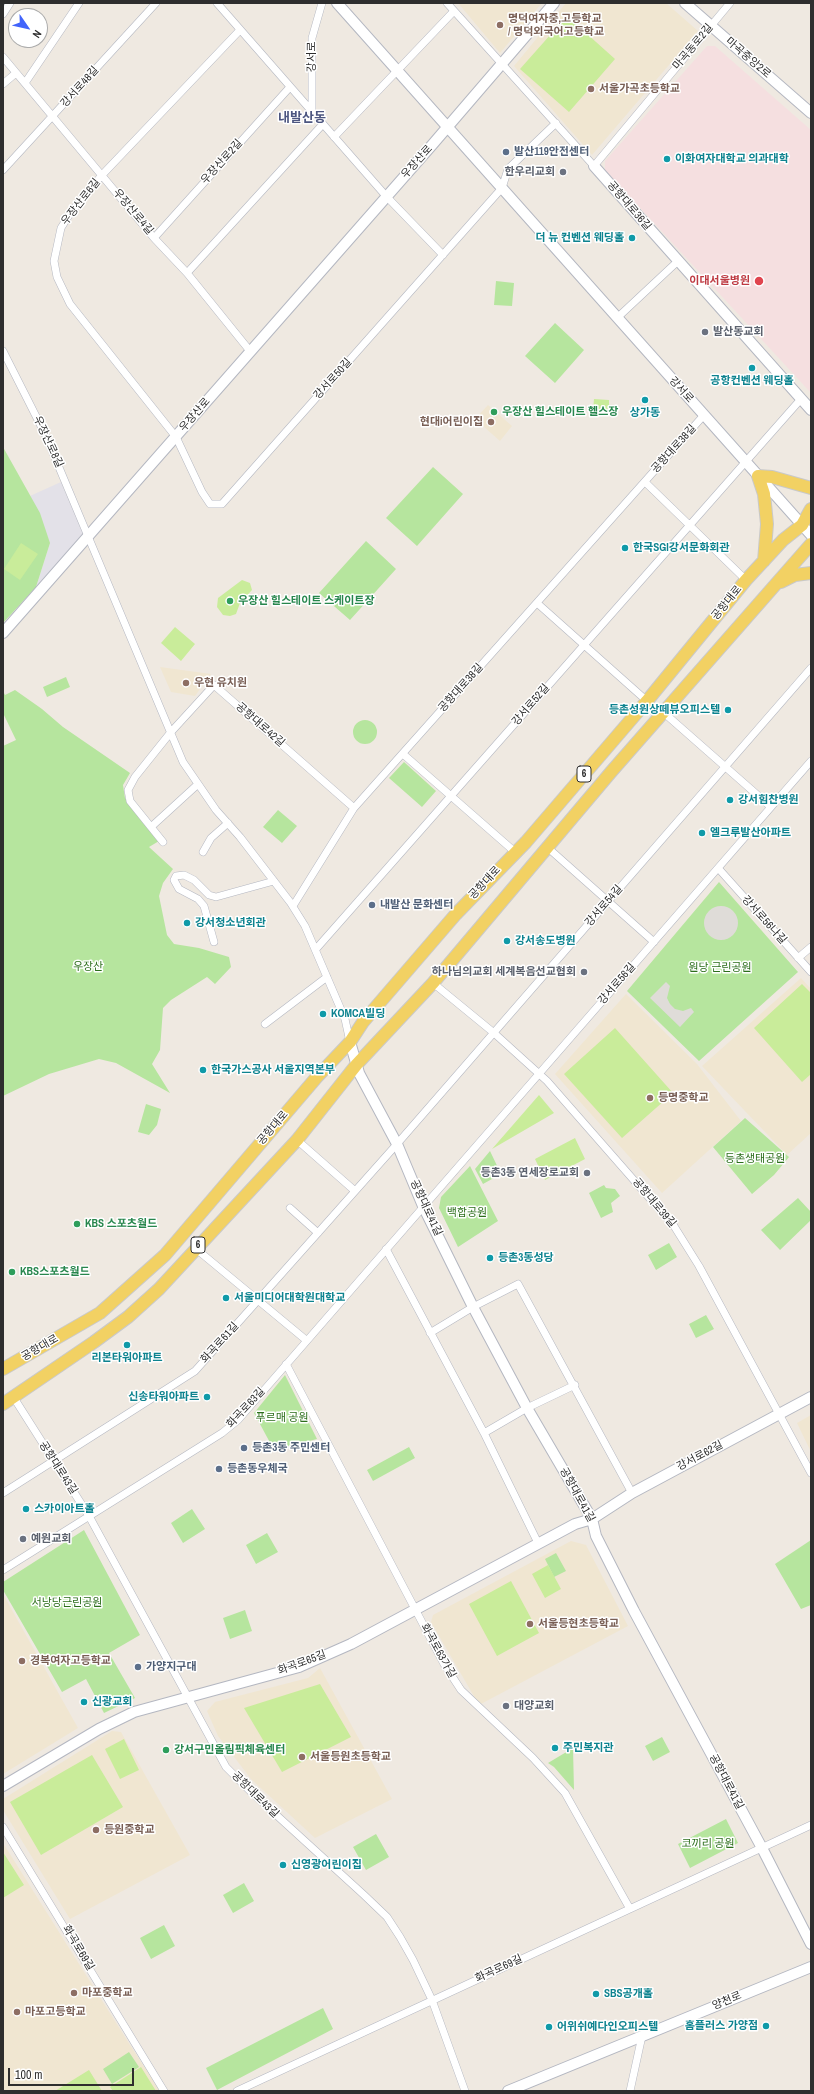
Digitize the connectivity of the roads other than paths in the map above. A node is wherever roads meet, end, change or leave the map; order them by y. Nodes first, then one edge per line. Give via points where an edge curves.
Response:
1 (10, 3) edge
2 (79, 3) edge
3 (156, 3) edge
4 (217, 3) edge
5 (322, 3) edge
6 (336, 3) edge
7 (447, 3) edge
8 (554, 3) edge
9 (685, 3) edge
10 (730, 3) edge
11 (454, 11) junction
12 (3, 14) edge
13 (711, 25) junction
14 (240, 30) junction
15 (3, 57) edge
16 (503, 64) junction
17 (398, 72) junction
18 (16, 73) junction
19 (25, 83) junction
20 (3, 84) edge
21 (290, 87) junction
22 (312, 112) junction
23 (811, 113) edge
24 (53, 116) junction
25 (556, 123) junction
26 (323, 124) junction
27 (448, 127) junction
28 (334, 137) junction
29 (594, 166) junction
30 (3, 170) edge
31 (102, 175) junction
32 (502, 188) junction
33 (386, 196) junction
34 (154, 238) junction
35 (443, 255) junction
36 (678, 261) junction
37 (187, 273) junction
38 (617, 318) junction
39 (3, 351) edge
40 (250, 351) junction
41 (801, 399) junction
42 (811, 410) edge
43 (704, 415) junction
44 (176, 437) junction
45 (745, 461) junction
46 (758, 476) junction
47 (645, 482) junction
48 (811, 488) edge
49 (811, 509) edge
50 (802, 525) junction
51 (688, 526) junction
52 (89, 535) junction
53 (811, 535) edge
54 (811, 544) edge
55 (764, 561) junction
56 (811, 573) edge
57 (746, 580) junction
58 (774, 585) junction
59 (537, 603) junction
60 (3, 633) edge
61 (584, 645) junction
62 (811, 668) edge
63 (647, 701) junction
64 (663, 712) junction
65 (171, 732) junction
66 (403, 754) junction
67 (811, 761) edge
68 (725, 766) junction
69 (197, 785) junction
70 (452, 795) junction
71 (771, 807) junction
72 (354, 808) junction
73 (228, 823) junction
74 (151, 827) junction
75 (163, 842) dead end
76 (547, 847) junction
77 (203, 852) dead end
78 (514, 852) junction
79 (718, 868) junction
80 (274, 881) junction
81 (608, 901) junction
82 (293, 906) junction
83 (214, 942) dead end
84 (654, 942) junction
85 (811, 947) edge
86 (316, 949) junction
87 (798, 958) junction
88 (811, 972) edge
89 (327, 977) junction
90 (433, 982) junction
91 (265, 1024) dead end
92 (494, 1033) junction
93 (350, 1042) junction
94 (357, 1064) junction
95 (539, 1074) junction
96 (297, 1140) junction
97 (397, 1144) junction
98 (355, 1191) junction
99 (423, 1206) junction
100 (290, 1208) dead end
101 (318, 1232) junction
102 (195, 1248) junction
103 (386, 1249) junction
104 (258, 1300) junction
105 (474, 1307) junction
106 (430, 1334) junction
107 (306, 1340) junction
108 (286, 1364) junction
109 (3, 1370) edge
110 (574, 1385) junction
111 (811, 1397) edge
112 (14, 1398) junction
113 (3, 1404) edge
114 (527, 1408) junction
115 (778, 1415) junction
116 (484, 1433) junction
117 (53, 1461) junction
118 (811, 1473) edge
119 (632, 1492) junction
120 (3, 1493) edge
121 (89, 1516) junction
122 (592, 1519) junction
123 (538, 1543) junction
124 (3, 1570) edge
125 (416, 1609) junction
126 (187, 1697) junction
127 (3, 1786) edge
128 (811, 1825) edge
129 (3, 1827) edge
130 (762, 1848) junction
131 (630, 1909) junction
132 (811, 1944) edge
133 (811, 1967) edge
134 (432, 2000) junction
135 (642, 2036) junction
136 (164, 2091) edge
137 (236, 2091) edge
138 (465, 2091) edge
139 (508, 2091) edge
140 (630, 2091) edge

1 - 12 street
2 - 19 street
3 - 24 street, 강서로48길
4 - 14 street
5 - 22 street, 강서로 via 312,38
6 - 17 street, 강서로
7 - 11 street, 공항대로36길
8 - 16 street
9 - 13 street, 마곡중앙2로
10 - 13 street, 마곡동로2길
11 - 16 street, 공항대로36길
11 - 17 street
13 - 23 street, 마곡중앙2로
13 - 29 street, 마곡동로2길
14 - 21 street
14 - 31 street, 우장산로6길
15 - 18 street, 우장산로4길
16 - 25 street, 공항대로36길
16 - 27 street
17 - 27 street, 강서로
17 - 28 street
18 - 19 street, 우장산로4길
18 - 20 street
19 - 24 street, 우장산로4길
21 - 22 street
21 - 34 street, 우장산로2길
22 - 26 street
24 - 30 street, 강서로48길
24 - 31 street, 우장산로4길
25 - 29 street, 공항대로36길
25 - 32 street via 508,169
26 - 28 street
26 - 37 street
27 - 32 street, 강서로
27 - 33 street, 우장산로
28 - 33 street
29 - 36 street, 공항대로36길
31 - 34 street, 우장산로4길
31 - 44 street, 우장산로6길 via 61,228 54,261 57,277 70,304
32 - 35 street, 강서로50길
32 - 38 street, 강서로
33 - 35 street
33 - 40 street, 우장산로
34 - 37 street, 우장산로4길
35 - 44 street, 강서로50길 via 222,504 210,504
36 - 38 street
36 - 41 street, 공항대로36길
37 - 40 street, 우장산로4길
38 - 43 street, 강서로
39 - 52 street, 우장산로8길 via 45,434
40 - 44 street, 우장산로
41 - 42 street, 공항대로36길
41 - 45 street
43 - 45 street, 강서로
43 - 47 street, 공항대로38길
44 - 52 street, 우장산로
45 - 46 street, 강서로
45 - 51 street, 강서로52길
46 - 48 main road via 772,477
46 - 50 street, 강서로
46 - 55 main road via 764,494 768,524
47 - 51 street, 공항대로38길
47 - 59 street, 공항대로38길
49 - 50 main road, 공항대로 / 6
50 - 53 street, 강서로
50 - 55 main road, 공항대로 / 6 via 783,540
51 - 57 street, 공항대로38길
51 - 61 street, 강서로52길
52 - 60 street, 우장산로
52 - 65 street
54 - 58 main road, 6
55 - 57 main road, 공항대로 / 6
56 - 58 main road via 795,575
57 - 63 main road, 공항대로 / 6
58 - 64 main road, 6
59 - 61 street
59 - 66 street, 공항대로38길
61 - 63 street
61 - 70 street, 강서로52길
62 - 68 street, 강서로54길
63 - 78 main road, 공항대로 / 6 via 526,842
64 - 68 street
64 - 76 main road, 6
65 - 69 street via 183,762
65 - 72 street, 공항대로42길 via 214,685
65 - 74 street, 공항대로42길 via 135,777 128,790 130,801
66 - 70 street
66 - 72 street, 공항대로38길
67 - 71 street, 강서로56길
68 - 71 street
68 - 81 street, 강서로54길
69 - 73 street
69 - 74 street
70 - 78 street
70 - 86 street, 강서로52길
71 - 79 street, 강서로56길
72 - 82 street, 공항대로38길
73 - 77 street via 211,838
73 - 80 street
74 - 75 street, 공항대로42길
76 - 81 street
76 - 90 main road, 6
78 - 93 main road, 공항대로 / 6 via 456,914 363,1022
79 - 84 street, 강서로56길
79 - 87 street, 강서로56나길
80 - 82 street
80 - 83 street via 216,897 209,895 194,880 184,875 176,876 174,880 179,889 198,899 204,906
81 - 84 street
81 - 92 street, 강서로54길
82 - 86 street
84 - 95 street, 강서로56길
85 - 87 street
86 - 89 street
87 - 88 street, 강서로56나길
89 - 91 street
89 - 93 street via 345,1019
90 - 92 street, 공항대로39길
90 - 94 main road, 6
92 - 95 street, 공항대로39길
92 - 97 street, 강서로54길
93 - 94 street, 공항대로41길
93 - 109 main road, 공항대로 / 6 via 316,1078 165,1255 134,1285 100,1314
94 - 96 main road, 6
94 - 97 street, 공항대로41길 via 359,1073
95 - 99 street, 강서로56길
95 - 115 street, 공항대로39길 via 674,1226 701,1269
96 - 98 street
96 - 102 main road, 6
97 - 98 street, 화곡로61길
97 - 99 street, 공항대로41길
98 - 101 street, 화곡로61길
99 - 103 street, 화곡로63길
99 - 105 street, 공항대로41길
100 - 101 street
101 - 104 street, 화곡로61길
102 - 104 street
102 - 112 main road, 6 via 159,1289 128,1317
103 - 106 street
103 - 107 street, 화곡로63길
104 - 107 street
104 - 117 street, 화곡로61길 via 195,1371
105 - 106 street
105 - 110 street via 518,1284
105 - 114 street, 공항대로41길
106 - 116 street
107 - 108 street, 화곡로63길
108 - 121 street, 화곡로63길 via 238,1420 222,1433
108 - 125 street, 화곡로63가길
110 - 114 street
110 - 119 street
111 - 115 street, 강서로62길
112 - 113 main road, 6
112 - 117 street, 공항대로43길
114 - 116 street
114 - 122 street, 공항대로41길
115 - 118 street, 공항대로39길
115 - 119 street, 강서로62길
116 - 123 street
117 - 120 street, 화곡로61길
117 - 121 street, 공항대로43길
119 - 122 street, 강서로62길
121 - 124 street, 화곡로63길
121 - 126 street, 공항대로43길
122 - 123 street, 화곡로65길 via 575,1524
122 - 130 street, 공항대로41길 via 596,1536 634,1611
123 - 125 street, 화곡로65길
125 - 126 street, 화곡로65길 via 351,1644 299,1667
125 - 131 street, 화곡로63가길 via 444,1664 461,1690 533,1758 565,1793
126 - 127 street, 화곡로65길 via 134,1712 99,1729
126 - 134 street, 공항대로43길 via 226,1767 387,1918 413,1960
128 - 130 street, 화곡로69길
129 - 136 street, 화곡로69길
130 - 131 street, 화곡로69길
130 - 132 street, 공항대로41길
131 - 134 street, 화곡로69길
133 - 135 street, 양천로
134 - 137 street, 화곡로69길
134 - 138 street, 공항대로43길
135 - 139 street, 양천로
135 - 140 street

